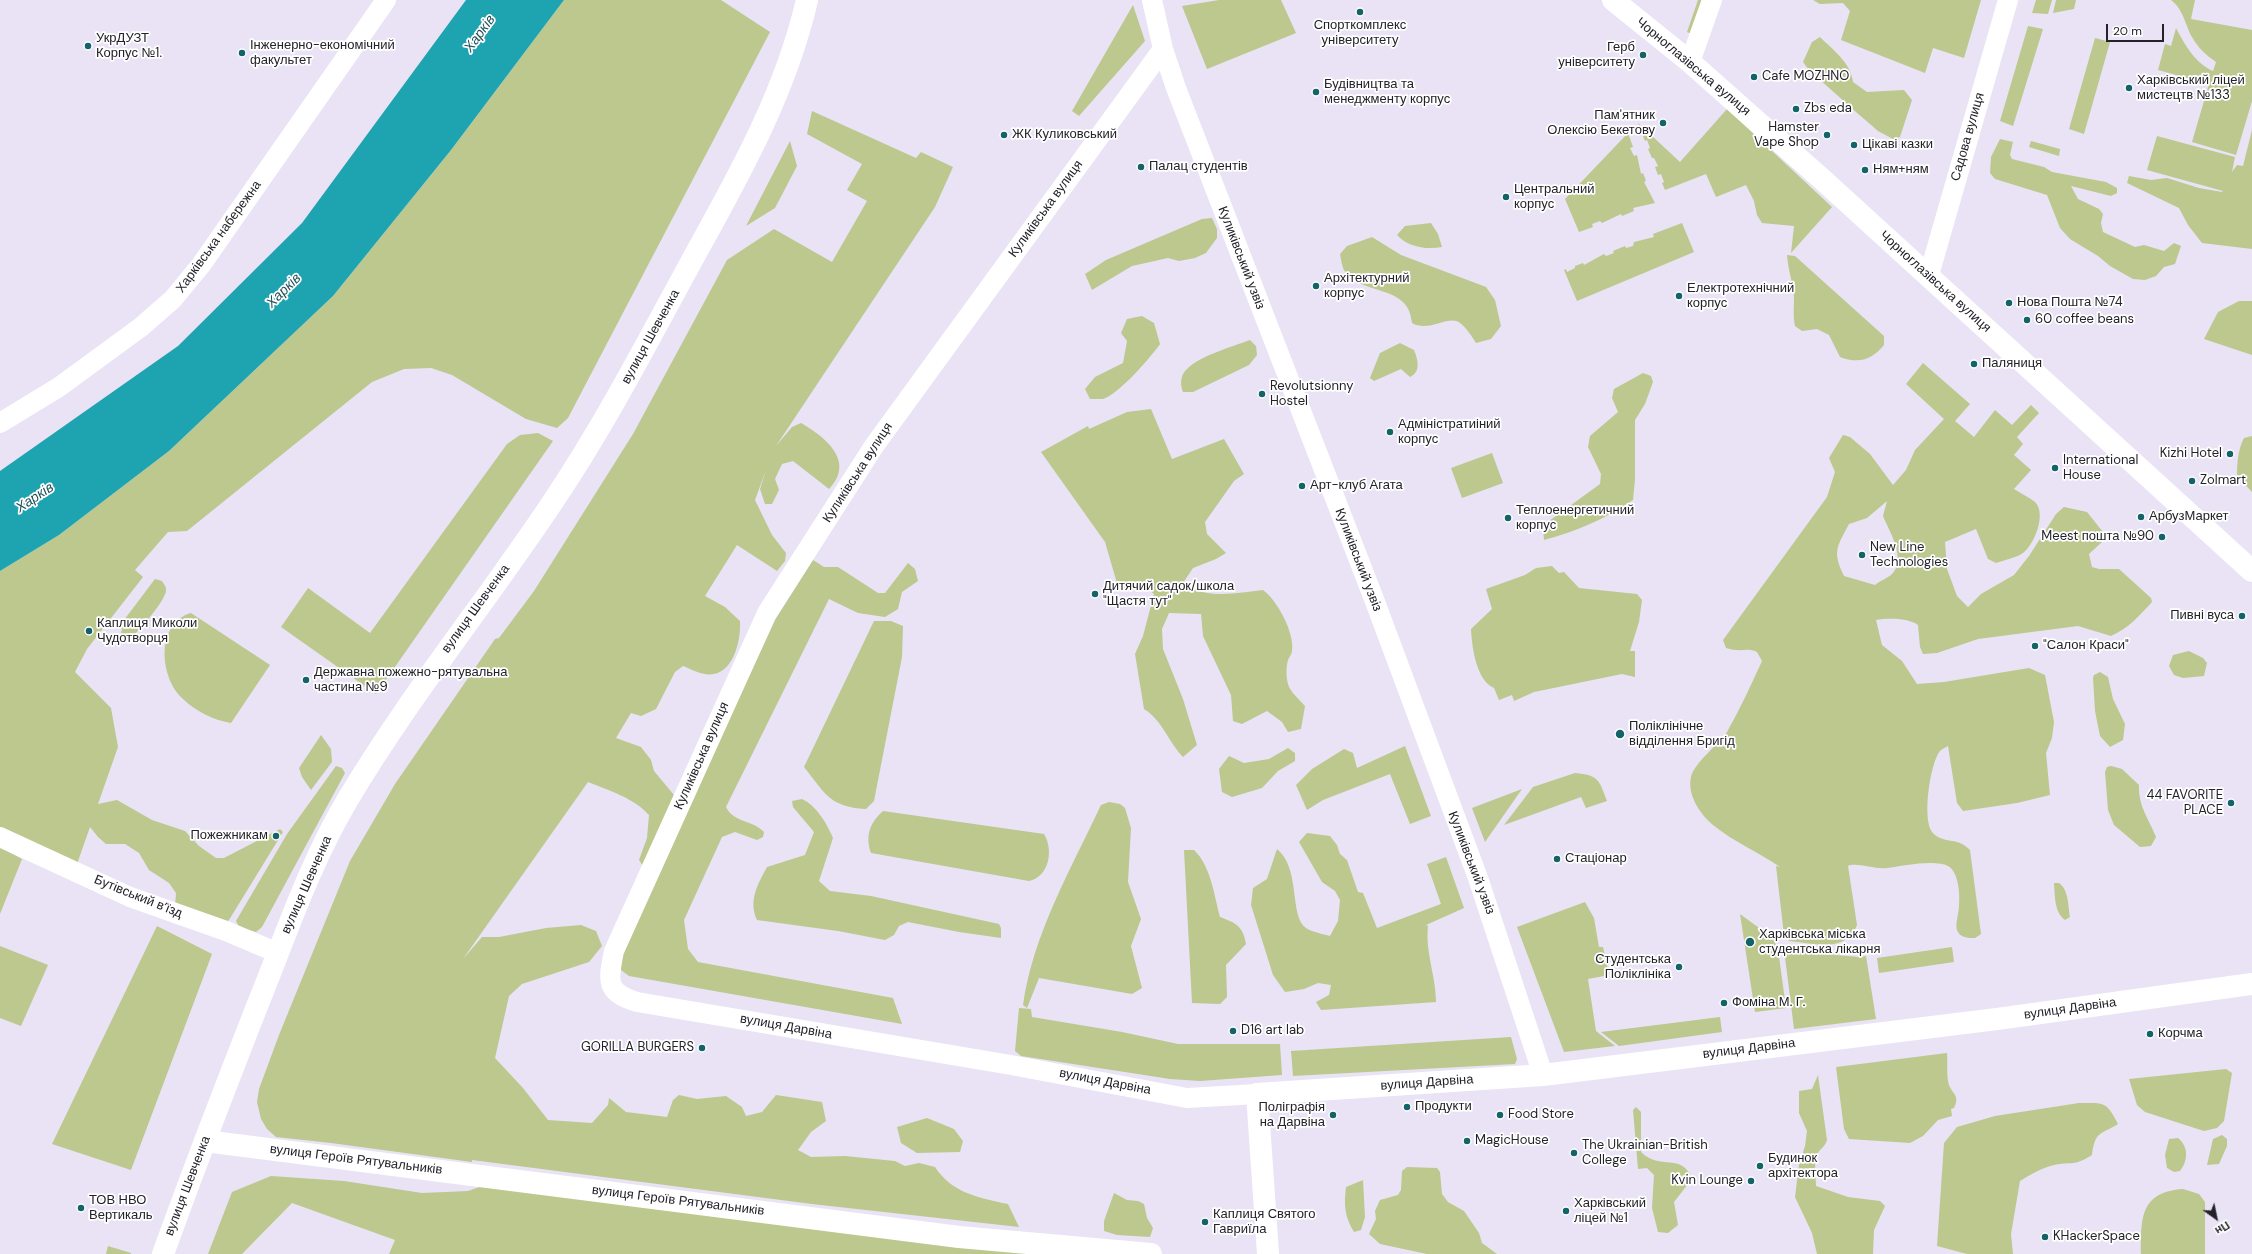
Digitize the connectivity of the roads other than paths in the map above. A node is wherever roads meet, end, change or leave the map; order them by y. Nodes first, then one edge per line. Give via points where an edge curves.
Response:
1 (386, 0) edge
2 (807, 0) edge
3 (1152, 0) edge
4 (1613, 0) edge
5 (1712, 0) edge
6 (2008, 0) edge
7 (1163, 49) junction
8 (1690, 62) junction
9 (1929, 275) junction
10 (0, 423) edge
11 (2252, 570) edge
12 (0, 837) edge
13 (278, 953) junction
14 (2252, 984) edge
15 (611, 986) joint
16 (1543, 1075) junction
17 (1257, 1094) junction
18 (205, 1141) junction
19 (163, 1254) edge
20 (1151, 1254) edge
21 (1268, 1254) edge

1 - 10 street, Харківська набережна via 201,265 173,299 141,327 59,387
2 - 13 street, вулиця Шевченка via 776,100 729,195 638,362 594,439 552,504 406,707 345,803 310,873
3 - 7 street
4 - 8 street, Чорноглазівська вулиця
5 - 8 street
6 - 9 street, Садова вулиця
7 - 15 street, Куликівська вулиця via 874,446 767,613 614,951 610,971
7 - 16 street, Куликівський узвіз via 1478,878
8 - 9 street, Чорноглазівська вулиця
9 - 11 street, Чорноглазівська вулиця
12 - 13 street, Бутівський в’їзд via 130,896
13 - 18 street, вулиця Шевченка
14 - 16 street, вулиця Дарвіна via 1997,1019
15 - 17 street, вулиця Дарвіна via 619,996 636,1002 1011,1065 1187,1098
16 - 17 street, вулиця Дарвіна
17 - 21 street
18 - 19 street, вулиця Шевченка
18 - 20 street, вулиця Героїв Рятувальників via 959,1237

